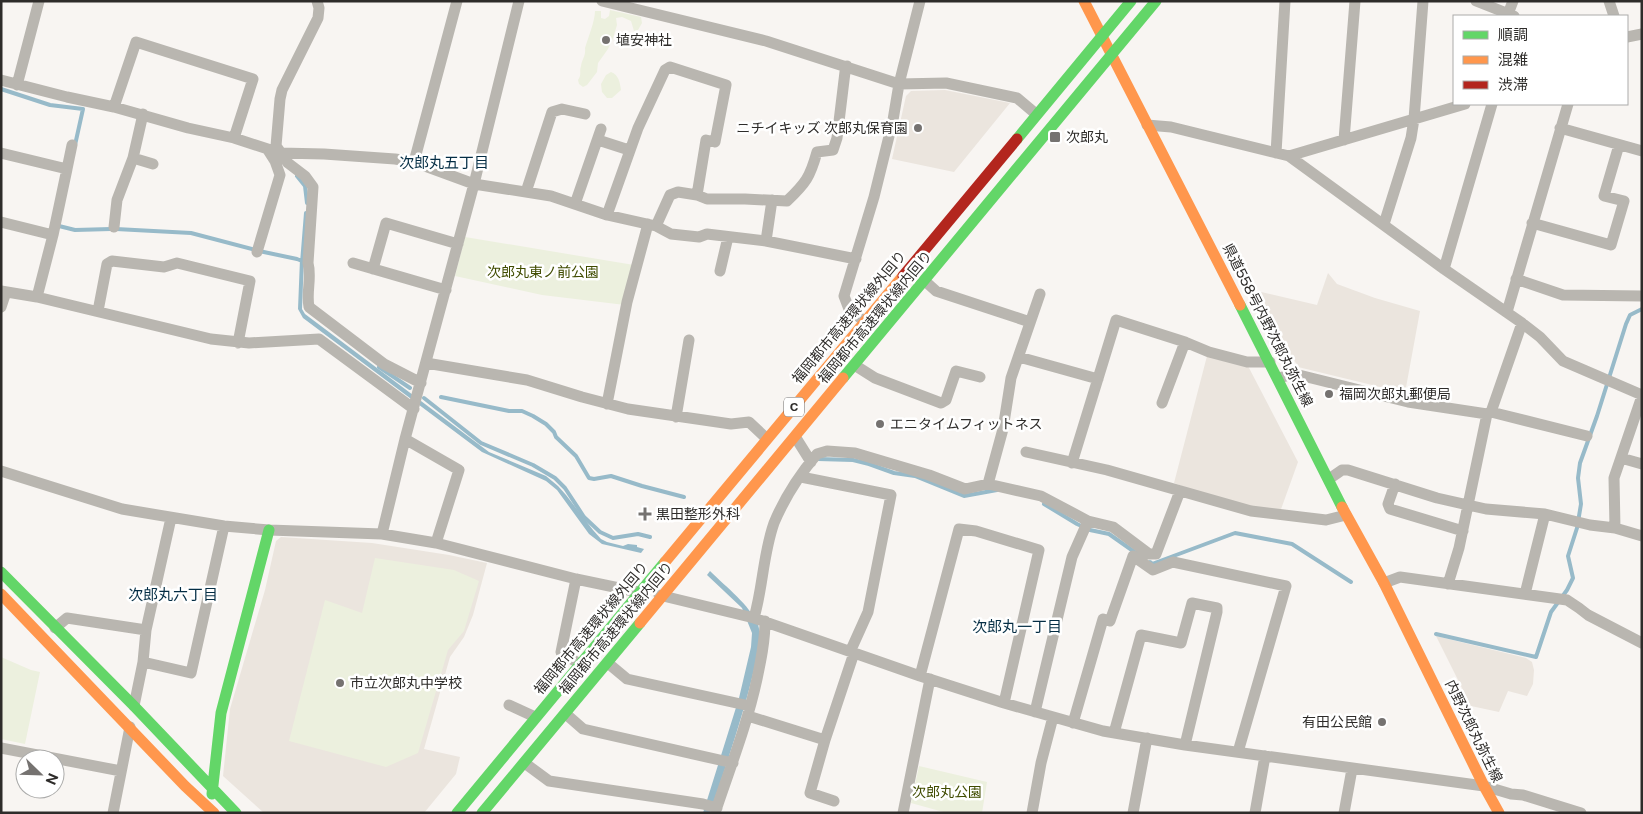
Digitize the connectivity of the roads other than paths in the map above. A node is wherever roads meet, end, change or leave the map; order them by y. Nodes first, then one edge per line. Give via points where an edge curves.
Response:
1 (39, 1) edge
2 (317, 1) edge
3 (457, 1) edge
4 (519, 1) edge
5 (602, 1) edge
6 (920, 1) edge
7 (1084, 1) edge
8 (1131, 1) edge
9 (1156, 1) edge
10 (1285, 1) edge
11 (1355, 1) edge
12 (1423, 1) edge
13 (1476, 1) edge
14 (1513, 1) edge
15 (1609, 1) edge
16 (637, 5) edge
17 (1494, 13) edge
18 (1511, 15) edge
19 (1614, 15) edge
20 (1642, 34) edge
21 (1628, 37) edge
22 (847, 66) junction
23 (1, 80) edge
24 (899, 84) junction
25 (17, 85) junction
26 (1462, 105) edge
27 (1492, 105) edge
28 (1568, 105) edge
29 (114, 107) junction
30 (143, 114) junction
31 (585, 114) dead end
32 (1036, 114) dead end
33 (1414, 119) junction
34 (1147, 125) junction
35 (601, 128) dead end
36 (1560, 128) junction
37 (234, 138) junction
38 (598, 140) junction
39 (1344, 140) junction
40 (72, 145) dead end
41 (1620, 146) junction
42 (268, 150) junction
43 (629, 150) junction
44 (1642, 151) edge
45 (1, 152) edge
46 (280, 153) junction
47 (1276, 153) junction
48 (1289, 156) junction
49 (133, 158) junction
50 (414, 162) junction
51 (153, 164) dead end
52 (67, 169) junction
53 (474, 184) junction
54 (526, 192) junction
55 (697, 195) junction
56 (772, 200) junction
57 (575, 204) junction
58 (608, 215) junction
59 (1, 222) edge
60 (1532, 223) junction
61 (1384, 224) junction
62 (652, 225) junction
63 (114, 227) dead end
64 (53, 235) junction
65 (728, 237) junction
66 (766, 241) junction
67 (458, 244) junction
68 (257, 252) dead end
69 (856, 259) junction
70 (354, 263) dead end
71 (1444, 268) junction
72 (373, 269) junction
73 (720, 271) dead end
74 (1516, 279) junction
75 (926, 282) dead end
76 (446, 290) junction
77 (4, 291) edge
78 (1040, 294) dead end
79 (1642, 296) edge
80 (37, 297) junction
81 (1, 307) edge
82 (98, 311) junction
83 (1507, 312) junction
84 (864, 321) dead end
85 (1030, 322) junction
86 (1522, 323) junction
87 (689, 340) dead end
88 (1185, 342) junction
89 (238, 343) junction
90 (1019, 357) junction
91 (426, 362) junction
92 (1270, 362) junction
93 (856, 366) dead end
94 (980, 377) dead end
95 (1278, 378) junction
96 (1098, 379) junction
97 (421, 383) junction
98 (1642, 395) edge
99 (1162, 403) dead end
100 (607, 404) junction
101 (414, 409) junction
102 (1489, 413) junction
103 (676, 417) junction
104 (1588, 436) dead end
105 (766, 438) dead end
106 (796, 438) dead end
107 (405, 439) junction
108 (1026, 452) dead end
109 (1621, 458) junction
110 (811, 462) junction
111 (1072, 463) junction
112 (1642, 464) edge
113 (1, 471) edge
114 (801, 477) junction
115 (1329, 479) junction
116 (988, 484) junction
117 (1395, 484) junction
118 (1180, 491) junction
119 (1468, 505) junction
120 (1545, 514) junction
121 (1346, 515) junction
122 (171, 518) junction
123 (224, 526) junction
124 (1086, 527) junction
125 (1615, 528) junction
126 (269, 530) junction
127 (1463, 531) junction
128 (382, 534) junction
129 (1642, 536) edge
130 (436, 543) junction
131 (1, 572) edge
132 (576, 579) junction
133 (1384, 583) junction
134 (1448, 584) junction
135 (1, 594) edge
136 (1525, 594) junction
137 (759, 620) junction
138 (55, 628) junction
139 (146, 630) junction
140 (1642, 643) edge
141 (852, 652) junction
142 (143, 662) junction
143 (578, 663) dead end
144 (1423, 663) joint
145 (609, 664) dead end
146 (925, 678) junction
147 (1004, 703) junction
148 (509, 705) dead end
149 (134, 706) junction
150 (748, 709) junction
151 (1035, 712) junction
152 (567, 715) dead end
153 (533, 716) dead end
154 (1053, 717) junction
155 (1073, 723) junction
156 (130, 727) junction
157 (1114, 733) junction
158 (1147, 738) junction
159 (825, 740) junction
160 (1185, 745) junction
161 (1, 748) edge
162 (1238, 752) junction
163 (1266, 756) junction
164 (733, 763) junction
165 (526, 764) dead end
166 (1352, 768) junction
167 (121, 771) junction
168 (1484, 786) junction
169 (213, 787) junction
170 (834, 801) dead end
171 (212, 811) edge
172 (716, 811) edge
173 (112, 813) edge
174 (236, 813) edge
175 (457, 813) edge
176 (485, 813) edge
177 (903, 813) edge
178 (1032, 813) edge
179 (1133, 813) edge
180 (1255, 813) edge
181 (1344, 813) edge
182 (1499, 813) edge
183 (1581, 813) edge

1 - 25 street
2 - 46 street via 318,18 287,78 280,99 276,146
3 - 50 street
4 - 53 street
5 - 16 street
6 - 24 street
7 - 34 main road, 県道558号内野次郎丸弥生線
8 - 175 main road, 福岡都市高速環状線外回り / C, bridge
9 - 176 main road, 福岡都市高速環状線内回り / C, bridge
10 - 47 street
11 - 39 street
12 - 33 street
13 - 17 street
14 - 18 street
15 - 19 street
16 - 22 street
17 - 18 street
20 - 21 street
22 - 24 street
22 - 56 street via 833,150 817,152 804,185 787,201
23 - 25 street
24 - 32 street via 946,83 1017,98
24 - 69 street via 893,120
25 - 29 street
26 - 33 street
27 - 71 street
28 - 36 street
29 - 30 street
29 - 37 street via 136,42 253,79
30 - 37 street
30 - 49 street
31 - 54 street via 562,109 552,112
33 - 39 street
33 - 61 street
34 - 47 street via 1170,127
34 - 92 main road, 県道558号内野次郎丸弥生線
35 - 38 street
36 - 41 street
36 - 60 street
37 - 42 street
38 - 43 street
38 - 57 street
39 - 48 street
40 - 52 street
41 - 44 street
41 - 60 street via 1604,196 1624,201 1612,245
42 - 46 street
42 - 68 street via 280,175
43 - 55 street via 665,70 670,67 726,85 715,142 706,140
43 - 58 street
45 - 52 street
46 - 50 street via 396,158
46 - 97 street via 313,187 309,307 384,364
47 - 48 street
48 - 61 street
49 - 51 street
49 - 63 street via 118,200
50 - 53 street
52 - 64 street
53 - 54 street
53 - 67 street
54 - 57 street
55 - 56 street via 707,199
55 - 62 street via 678,192 670,195
56 - 66 street
57 - 58 street
58 - 62 street
59 - 64 street
60 - 74 street
61 - 71 street
62 - 65 street via 671,234
62 - 100 street via 628,302
64 - 80 street
65 - 66 street
65 - 73 street
66 - 69 street
67 - 72 street via 386,223
67 - 76 street
69 - 84 street via 844,296 849,308
70 - 72 street
71 - 83 street
72 - 76 street
74 - 79 street via 1563,295
74 - 83 street
75 - 85 street via 936,291
76 - 91 street
77 - 80 street
77 - 81 street
78 - 85 street
80 - 82 street
82 - 89 street
82 - 89 street via 107,264 112,261 164,267 177,263 250,281
83 - 86 street
85 - 90 street
86 - 98 street via 1563,361
86 - 102 street
87 - 103 street
88 - 92 street via 1246,362
88 - 96 street via 1116,320
88 - 99 street
89 - 101 street via 319,339
90 - 96 street
90 - 116 street via 1011,378 1003,429
91 - 97 street
91 - 100 street via 527,380
92 - 95 main road, 県道558号内野次郎丸弥生線
93 - 94 street via 875,378 941,402 946,400 956,371
95 - 102 street via 1295,374 1408,402
95 - 115 main road, 県道558号内野次郎丸弥生線
96 - 111 street
97 - 101 street
98 - 109 street
100 - 103 street
101 - 107 street
102 - 104 street
102 - 119 street
103 - 105 street via 731,424 749,422
106 - 110 street
107 - 128 street
107 - 130 street via 459,470
108 - 111 street
109 - 112 street
109 - 125 street via 1614,478
110 - 114 street
110 - 116 street via 817,454 827,451 855,454 930,475 965,489
111 - 118 street
113 - 122 street via 122,509
114 - 137 street via 774,523
114 - 141 street via 891,495 868,612
115 - 117 street via 1342,470 1348,470
115 - 121 main road, 県道558号内野次郎丸弥生線
116 - 124 street via 1041,496
117 - 119 street
117 - 127 street via 1388,504 1390,509
118 - 121 street via 1251,511 1326,520
118 - 124 street via 1156,554 1149,554 1113,527
119 - 120 street
119 - 127 street
120 - 125 street
120 - 136 street
121 - 133 main road, 県道558号内野次郎丸弥生線
122 - 123 street
122 - 139 street
123 - 126 street
123 - 142 street via 191,673
124 - 151 street via 1072,557
125 - 129 street
126 - 128 street
126 - 169 main road via 221,713
127 - 134 street
128 - 130 street
130 - 132 street
131 - 138 main road
132 - 137 street via 665,596
132 - 143 street via 561,652
133 - 134 street via 1400,577
133 - 144 main road, 県道558号内野次郎丸弥生線
134 - 136 street
135 - 156 main road
136 - 140 street via 1567,600 1588,615
137 - 141 street
137 - 150 street via 764,644
138 - 139 street via 67,618
138 - 149 main road
139 - 142 street
141 - 146 street
141 - 159 street
142 - 149 street
144 - 168 main road, 内野次郎丸弥生線
145 - 150 street via 627,679 733,702
146 - 147 street
146 - 147 street via 958,529 976,531 1038,550
146 - 177 street
147 - 151 street
148 - 153 street
149 - 169 main road
150 - 159 street
150 - 164 street
151 - 154 street
152 - 164 street via 584,729
154 - 155 street
154 - 178 street
155 - 157 street
155 - 162 street via 1103,619 1110,621 1133,556 1153,570 1173,562 1286,586
156 - 167 street
156 - 171 main road
157 - 158 street
157 - 160 street via 1141,635 1180,643 1192,603 1217,608 1217,612
158 - 160 street
158 - 179 street
159 - 170 street via 810,793
160 - 162 street
161 - 167 street
162 - 163 street
163 - 166 street
163 - 180 street
164 - 172 street
165 - 172 street via 549,781 703,804
166 - 168 street
166 - 181 street
167 - 173 street
168 - 182 main road, 内野次郎丸弥生線
168 - 183 street
169 - 171 main road
169 - 174 main road

